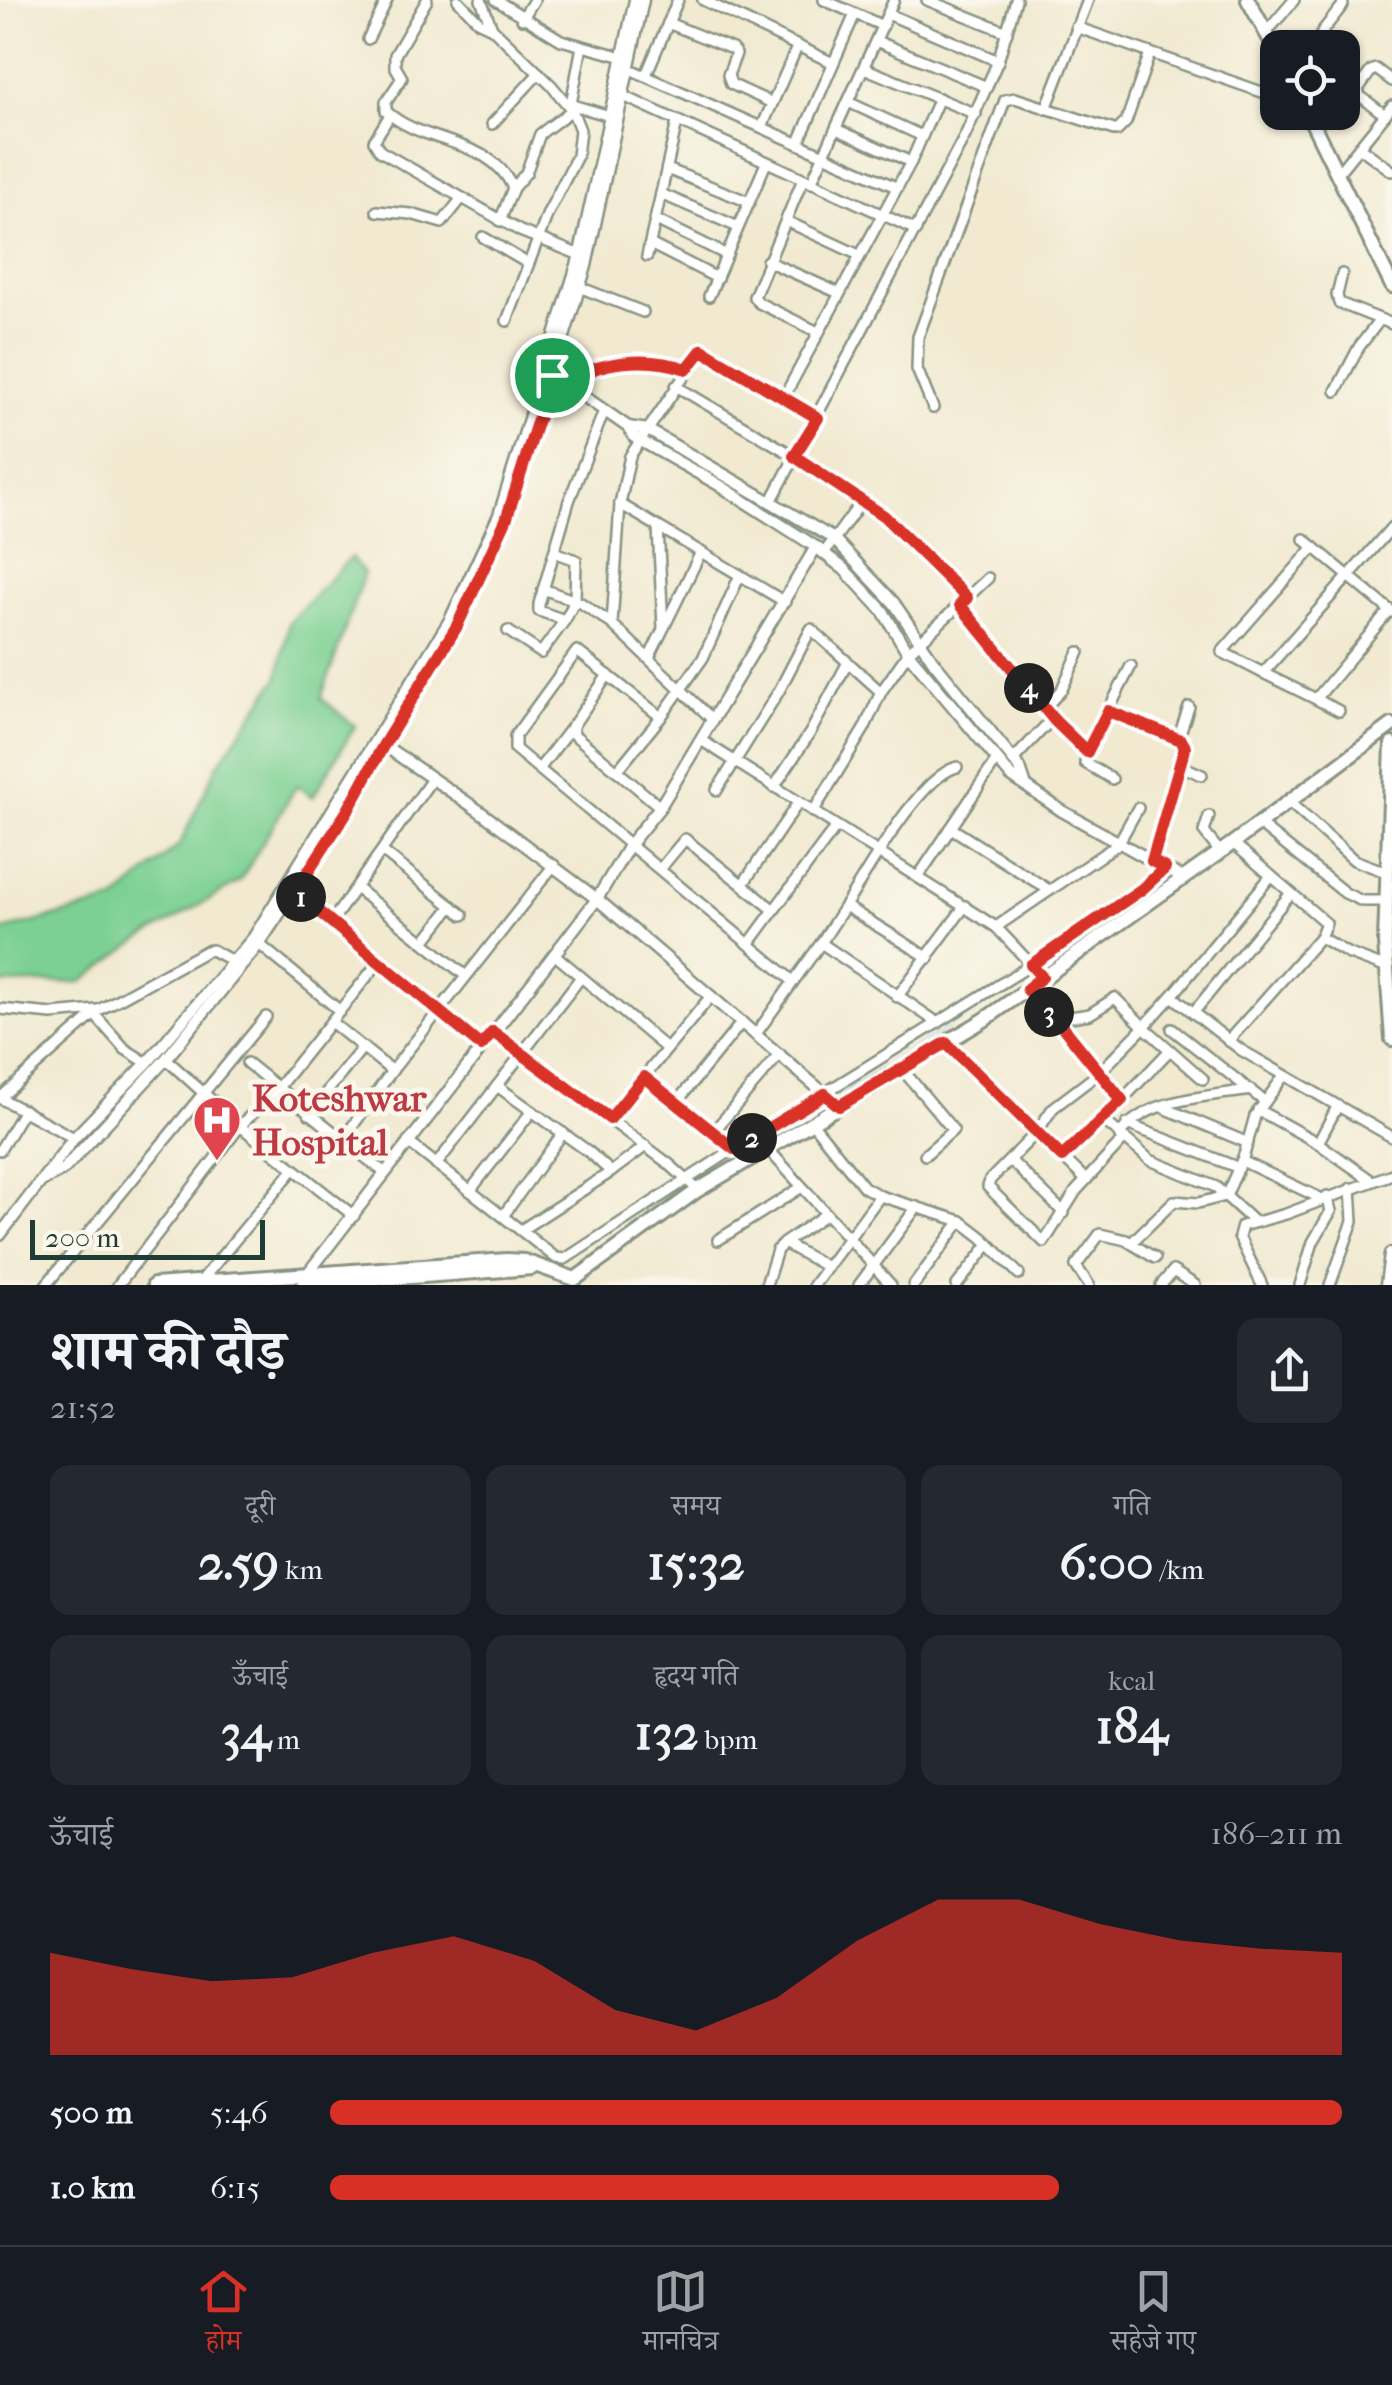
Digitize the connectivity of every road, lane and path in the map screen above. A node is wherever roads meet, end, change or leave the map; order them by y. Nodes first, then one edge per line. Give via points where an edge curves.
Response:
1 (387, 0) edge
2 (411, 0) edge
3 (458, 0) edge
4 (481, 0) edge
5 (496, 0) edge
6 (534, 0) edge
7 (635, 0) edge
8 (644, 0) edge
9 (678, 0) edge
10 (703, 0) edge
11 (824, 0) edge
12 (894, 0) edge
13 (926, 0) edge
14 (1088, 0) edge
15 (1248, 0) edge
16 (1294, 0) edge
17 (1342, 0) edge
18 (1014, 1) edge
19 (425, 3) edge
20 (855, 14) junction
21 (888, 14) junction
22 (522, 19) junction
23 (668, 22) junction
24 (883, 26) junction
25 (1076, 27) junction
26 (492, 28) junction
27 (1265, 30) edge
28 (1268, 30) edge
29 (1324, 30) edge
30 (1007, 32) junction
31 (368, 39) dead end
32 (876, 41) junction
33 (582, 46) junction
34 (797, 46) junction
35 (1150, 53) junction
36 (998, 62) junction
37 (624, 63) junction
38 (833, 63) junction
39 (864, 68) junction
40 (539, 72) junction
41 (646, 75) junction
42 (1392, 81) edge
43 (987, 87) junction
44 (1260, 92) edge
45 (619, 94) junction
46 (939, 98) junction
47 (848, 102) junction
48 (772, 103) junction
49 (570, 106) junction
50 (1046, 108) junction
51 (976, 114) junction
52 (1386, 114) edge
53 (390, 115) junction
54 (610, 116) junction
55 (677, 122) junction
56 (492, 124) dead end
57 (762, 126) junction
58 (836, 129) junction
59 (1392, 129) edge
60 (1317, 130) edge
61 (922, 136) junction
62 (798, 142) junction
63 (1359, 147) junction
64 (824, 154) junction
65 (911, 162) junction
66 (766, 163) junction
67 (666, 170) junction
68 (1392, 171) edge
69 (1338, 173) junction
70 (807, 181) junction
71 (513, 188) junction
72 (896, 188) junction
73 (661, 194) junction
74 (462, 198) junction
75 (749, 202) junction
76 (377, 210) dead end
77 (882, 214) junction
78 (656, 220) junction
79 (500, 221) junction
80 (786, 221) junction
81 (738, 227) junction
82 (916, 230) junction
83 (483, 238) dead end
84 (538, 239) junction
85 (650, 244) junction
86 (859, 254) junction
87 (580, 255) junction
88 (726, 255) junction
89 (647, 256) dead end
90 (767, 261) junction
91 (527, 263) junction
92 (1342, 274) dead end
93 (717, 278) junction
94 (1392, 286) edge
95 (579, 287) junction
96 (839, 293) junction
97 (709, 296) dead end
98 (643, 312) dead end
99 (507, 321) dead end
100 (1379, 322) junction
101 (1392, 324) edge
102 (818, 332) junction
103 (687, 369) junction
104 (549, 372) junction
105 (566, 385) junction
106 (676, 386) junction
107 (1336, 391) dead end
108 (784, 396) junction
109 (933, 408) dead end
110 (604, 411) junction
111 (818, 418) junction
112 (628, 426) junction
113 (648, 430) junction
114 (641, 441) junction
115 (794, 456) junction
116 (772, 500) junction
117 (862, 502) junction
118 (620, 504) junction
119 (658, 527) junction
120 (1392, 527) edge
121 (834, 538) junction
122 (1304, 539) dead end
123 (1388, 540) edge
124 (1314, 547) junction
125 (820, 550) junction
126 (554, 552) junction
127 (701, 552) junction
128 (740, 575) junction
129 (1349, 576) junction
130 (988, 578) dead end
131 (543, 589) junction
132 (575, 601) junction
133 (964, 601) junction
134 (785, 602) junction
135 (1391, 611) edge
136 (565, 620) junction
137 (612, 624) junction
138 (508, 631) dead end
139 (663, 631) junction
140 (919, 642) junction
141 (1079, 652) dead end
142 (908, 653) junction
143 (649, 658) junction
144 (848, 662) junction
145 (1131, 666) dead end
146 (1263, 673) junction
147 (608, 675) junction
148 (680, 689) junction
149 (881, 692) junction
150 (1316, 699) junction
151 (1189, 707) dead end
152 (1044, 708) junction
153 (1108, 711) junction
154 (1339, 711) dead end
155 (660, 717) junction
156 (1053, 718) junction
157 (713, 720) junction
158 (574, 724) junction
159 (1392, 725) edge
160 (701, 740) junction
161 (1181, 740) junction
162 (380, 742) junction
163 (1392, 744) edge
164 (1087, 752) junction
165 (996, 760) junction
166 (1014, 760) junction
167 (734, 762) junction
168 (1180, 766) junction
169 (1390, 766) edge
170 (957, 767) dead end
171 (540, 768) junction
172 (617, 771) junction
173 (1202, 775) dead end
174 (432, 779) junction
175 (1112, 779) dead end
176 (1026, 784) junction
177 (774, 788) junction
178 (717, 790) dead end
179 (1289, 802) junction
180 (798, 803) junction
181 (660, 807) junction
182 (1138, 808) dead end
183 (813, 812) junction
184 (1209, 816) dead end
185 (1259, 824) junction
186 (836, 827) junction
187 (951, 828) junction
188 (1233, 843) junction
189 (630, 844) junction
190 (1118, 844) junction
191 (382, 852) junction
192 (1220, 852) junction
193 (880, 854) junction
194 (1152, 861) junction
195 (554, 865) junction
196 (1165, 868) junction
197 (660, 869) junction
198 (1386, 872) junction
199 (1271, 876) junction
200 (918, 877) junction
201 (1184, 878) junction
202 (1152, 880) junction
203 (743, 884) junction
204 (356, 888) junction
205 (1049, 890) junction
206 (1166, 890) junction
207 (295, 892) junction
208 (1290, 893) junction
209 (598, 899) junction
210 (1386, 901) junction
211 (452, 906) junction
212 (845, 906) junction
213 (964, 906) junction
214 (774, 910) junction
215 (462, 915) dead end
216 (330, 924) junction
217 (996, 927) junction
218 (1320, 936) junction
219 (424, 942) junction
220 (821, 942) junction
221 (259, 944) junction
222 (749, 944) junction
223 (1388, 946) edge
224 (554, 954) junction
225 (929, 958) junction
226 (234, 962) junction
227 (378, 963) junction
228 (1031, 965) junction
229 (1387, 968) junction
230 (466, 976) junction
231 (581, 977) junction
232 (1042, 977) junction
233 (794, 981) junction
234 (1027, 989) junction
235 (712, 996) junction
236 (1172, 996) junction
237 (897, 997) junction
238 (0, 1009) edge
239 (340, 1011) junction
240 (97, 1012) junction
241 (437, 1012) junction
242 (1192, 1013) junction
243 (266, 1018) dead end
244 (1057, 1020) junction
245 (331, 1022) junction
246 (742, 1022) junction
247 (938, 1023) junction
248 (1144, 1027) junction
249 (1172, 1029) dead end
250 (493, 1032) junction
251 (756, 1034) junction
252 (1392, 1039) edge
253 (1228, 1041) junction
254 (946, 1043) junction
255 (481, 1046) junction
256 (362, 1047) junction
257 (667, 1049) junction
258 (1170, 1050) junction
259 (522, 1053) junction
260 (780, 1054) junction
261 (166, 1058) junction
262 (147, 1063) junction
263 (247, 1064) dead end
264 (902, 1069) junction
265 (392, 1071) junction
266 (1099, 1072) junction
267 (644, 1077) junction
268 (1283, 1077) junction
269 (1204, 1079) dead end
270 (497, 1086) junction
271 (277, 1088) junction
272 (1251, 1090) junction
273 (202, 1094) junction
274 (825, 1094) junction
275 (0, 1098) edge
276 (1122, 1100) junction
277 (676, 1103) junction
278 (839, 1106) junction
279 (1261, 1106) junction
280 (1337, 1106) junction
281 (1162, 1107) junction
282 (24, 1110) junction
283 (532, 1112) junction
284 (310, 1114) junction
285 (610, 1119) junction
286 (1101, 1122) junction
287 (814, 1124) junction
288 (1127, 1124) junction
289 (240, 1126) junction
290 (713, 1132) junction
291 (563, 1133) junction
292 (1036, 1133) junction
293 (1122, 1137) junction
294 (1392, 1137) edge
295 (74, 1138) junction
296 (342, 1141) junction
297 (408, 1142) junction
298 (1248, 1142) junction
299 (1318, 1143) junction
300 (646, 1146) junction
301 (734, 1149) junction
302 (768, 1149) junction
303 (0, 1150) edge
304 (925, 1155) dead end
305 (1062, 1157) junction
306 (1010, 1160) junction
307 (436, 1164) junction
308 (1241, 1164) junction
309 (293, 1170) junction
310 (611, 1172) junction
311 (385, 1173) junction
312 (1392, 1174) edge
313 (684, 1178) junction
314 (44, 1179) junction
315 (1086, 1180) junction
316 (1372, 1180) junction
317 (802, 1187) junction
318 (1351, 1188) junction
319 (698, 1190) junction
320 (470, 1191) junction
321 (880, 1196) junction
322 (1226, 1196) junction
323 (1325, 1197) junction
324 (917, 1207) junction
325 (1064, 1213) junction
326 (826, 1214) junction
327 (354, 1216) junction
328 (503, 1216) junction
329 (961, 1221) junction
330 (1254, 1222) junction
331 (521, 1230) junction
332 (0, 1235) edge
333 (849, 1238) junction
334 (718, 1240) dead end
335 (1131, 1242) junction
336 (784, 1243) junction
337 (989, 1244) junction
338 (1392, 1255) edge
339 (1155, 1258) dead end
340 (874, 1266) junction
341 (827, 1267) junction
342 (540, 1268) junction
343 (1019, 1274) dead end
344 (306, 1279) edge
345 (201, 1281) junction
346 (574, 1282) edge
347 (321, 1284) edge
348 (46, 1285) edge
349 (118, 1285) edge
350 (154, 1285) edge
351 (766, 1285) edge
352 (814, 1285) edge
353 (859, 1285) edge
354 (891, 1285) edge
355 (914, 1285) edge
356 (956, 1285) edge
357 (1089, 1285) edge
358 (1161, 1285) edge
359 (1194, 1285) edge
360 (1262, 1285) edge
361 (1300, 1285) edge
362 (1330, 1285) edge
363 (1388, 1285) edge

1 - 31 street
2 - 19 street
3 - 26 street
4 - 26 street
5 - 22 street
6 - 22 street
7 - 37 street
8 - 37 street
9 - 23 street
10 - 34 street
11 - 20 street
12 - 21 street
13 - 30 street
14 - 25 street
15 - 27 main road
16 - 28 street
17 - 29 street
18 - 30 street
19 - 53 street via 394,55 402,78 386,102
20 - 24 street
20 - 38 street
21 - 24 street
21 - 36 street
22 - 33 street
23 - 41 street
23 - 48 street via 732,48 730,84
24 - 32 street
25 - 35 street
25 - 50 street
26 - 40 street
30 - 36 street
32 - 39 street
32 - 43 street
33 - 37 street
33 - 49 street
34 - 38 street
34 - 48 street
35 - 44 street
35 - 50 street via 1126,122 1117,130
36 - 43 street
37 - 41 street
37 - 45 street
38 - 62 street
39 - 46 street
39 - 47 street
40 - 49 street
40 - 56 street
41 - 57 street
42 - 52 street via 1376,70 1358,89
43 - 51 street
45 - 54 street
45 - 55 street
45 - 95 street
46 - 51 street
46 - 61 street
47 - 58 street
47 - 61 street
48 - 57 street
49 - 54 street
49 - 71 street via 540,134
49 - 84 street via 580,130 577,156
50 - 109 street via 1005,100 918,337 918,369
51 - 82 street
52 - 59 street
52 - 63 street
53 - 71 street via 492,160
53 - 74 street via 375,146
54 - 87 street
55 - 66 street
55 - 67 street
57 - 62 street
58 - 64 street
58 - 65 street
60 - 69 main road
61 - 65 street
62 - 64 street
63 - 68 street
63 - 69 street
64 - 70 street
64 - 72 street
65 - 72 street
66 - 70 street
66 - 75 street
67 - 73 street
67 - 75 street
69 - 94 main road
70 - 77 street
70 - 80 street
71 - 79 street
72 - 77 street
73 - 78 street
73 - 81 street
74 - 76 street via 442,223
74 - 79 street
75 - 81 street
77 - 82 street
77 - 86 street
78 - 85 street
78 - 88 street
79 - 84 street
80 - 86 street
80 - 90 street
81 - 88 street
82 - 111 street
83 - 91 street
84 - 87 street
84 - 91 street
85 - 89 street
85 - 93 street
86 - 96 street
87 - 104 street
88 - 93 street
90 - 96 street
90 - 102 street via 755,300
91 - 99 street
92 - 100 street via 1339,303
93 - 97 street
95 - 98 street
95 - 104 street
96 - 102 street
100 - 101 street
100 - 107 street
102 - 108 street
103 - 105 street via 642,361 600,367
103 - 106 street
103 - 108 street via 706,351
104 - 105 street
104 - 162 street via 506,520 480,580
105 - 110 street
106 - 113 street
106 - 115 street
108 - 111 street
110 - 112 street
110 - 126 street
111 - 115 street
112 - 113 street
112 - 114 street
113 - 114 street
113 - 116 street
114 - 118 street via 630,456
114 - 125 street
115 - 116 street
115 - 117 street
116 - 121 street
117 - 121 street
117 - 133 street via 884,516
118 - 119 street
118 - 137 street
119 - 127 street
119 - 139 street
120 - 123 street
121 - 125 street
121 - 140 street via 894,603
122 - 124 street
123 - 129 street
124 - 129 street
124 - 146 street via 1222,652
125 - 134 street
125 - 142 street via 882,612
126 - 131 street
126 - 132 street via 576,560
127 - 128 street
127 - 139 street
128 - 134 street
128 - 148 street via 703,658
129 - 135 street
129 - 146 street
130 - 133 street
131 - 132 street
131 - 136 street via 539,611
132 - 136 street
132 - 137 street
133 - 140 street
133 - 152 street
134 - 157 street
135 - 150 street
136 - 138 street via 541,652
137 - 143 street
139 - 143 street
140 - 142 street
140 - 166 street
141 - 152 street via 1062,689
142 - 149 street
142 - 165 street
143 - 148 street
144 - 149 street
144 - 167 street via 811,629
144 - 177 street
145 - 153 street
146 - 150 street
147 - 155 street
147 - 158 street
147 - 171 street via 577,651 515,736 515,749
148 - 155 street
148 - 157 street
149 - 183 street
150 - 154 street
151 - 161 street
152 - 156 street
153 - 161 street
153 - 164 street
155 - 172 street
156 - 164 street
156 - 166 street
157 - 160 street
158 - 171 street
158 - 172 street via 572,734
159 - 179 main road
160 - 167 street
160 - 181 street
161 - 168 street
162 - 174 street
162 - 207 street via 348,810
162 - 226 street
163 - 169 main road
164 - 175 street via 1085,763
165 - 176 street
165 - 187 street
166 - 176 street
167 - 177 street
167 - 178 street
168 - 173 street
168 - 194 street
169 - 198 main road
170 - 193 street via 944,770 906,812
171 - 189 street
172 - 181 street
174 - 191 street
174 - 195 street
176 - 190 street
177 - 180 street
179 - 185 main road
179 - 198 street via 1354,860
180 - 183 street
180 - 203 street
181 - 189 street
182 - 190 street
183 - 186 street
184 - 192 street via 1204,832
185 - 188 main road
185 - 210 street via 1346,893
186 - 193 street
186 - 214 street
187 - 200 street
187 - 205 street
188 - 192 main road
188 - 199 street
189 - 197 street
189 - 209 street
190 - 194 street
190 - 205 street
191 - 204 street
191 - 211 street
192 - 201 main road
193 - 200 street
193 - 212 street
194 - 196 street
195 - 209 street
195 - 230 street
196 - 201 street
196 - 202 street
197 - 203 street via 685,839
197 - 222 street
198 - 210 main road
199 - 208 street
199 - 236 street
200 - 213 street
201 - 206 main road
202 - 206 street
202 - 228 street
203 - 214 street
204 - 216 street
204 - 219 street
205 - 217 street
206 - 232 main road
207 - 216 street
207 - 221 street
208 - 218 street via 1324,920
208 - 242 street
209 - 224 street
209 - 235 street
210 - 223 main road
211 - 215 street
211 - 219 street
212 - 220 street
212 - 225 street
213 - 217 street
213 - 225 street
214 - 222 street
216 - 227 street
217 - 228 street
218 - 229 street
218 - 253 street
219 - 230 street
220 - 233 street
220 - 237 street
221 - 239 street
221 - 261 street
222 - 233 street
223 - 229 main road
224 - 231 street
224 - 250 street
225 - 237 street
226 - 240 street via 206,951
226 - 262 street
227 - 239 street
227 - 241 street
228 - 232 street
228 - 247 street
229 - 252 main road
230 - 241 street
231 - 257 street
231 - 259 street
232 - 234 main road
233 - 251 street
234 - 244 street
234 - 254 main road
235 - 246 street
235 - 257 street
236 - 242 street
236 - 248 street
237 - 247 street
238 - 240 street
239 - 245 street
240 - 262 street via 125,1049
240 - 275 street
241 - 255 street
241 - 265 street
242 - 253 street
243 - 273 street
244 - 248 street via 1090,1014 1114,998
244 - 266 street
245 - 256 street
245 - 271 street
246 - 251 street
246 - 277 street
247 - 274 street
248 - 258 street
248 - 266 street
249 - 272 street
250 - 255 street
250 - 259 street
251 - 260 street
253 - 268 street
254 - 264 main road
254 - 292 street
255 - 297 street
256 - 265 street
256 - 284 street
257 - 267 street
258 - 269 street
258 - 276 street
259 - 270 street
259 - 285 street
260 - 274 street
260 - 290 street
261 - 273 street
261 - 314 street via 64,1168
262 - 295 street
263 - 271 street
264 - 278 main road
264 - 304 street via 953,1130
265 - 296 street
266 - 276 street
266 - 292 street via 1062,1099
267 - 277 street
267 - 285 street
268 - 279 street
268 - 280 street
270 - 283 street
270 - 307 street
271 - 284 street
271 - 289 street
272 - 279 street
272 - 281 street
273 - 289 street
273 - 348 street
274 - 278 street
274 - 301 street
275 - 282 street
276 - 286 street
277 - 290 street
278 - 287 main road
279 - 298 street
279 - 299 street
280 - 294 street
280 - 299 street
281 - 288 street
281 - 298 street
282 - 295 street
282 - 303 street
283 - 291 street
283 - 320 street
284 - 296 street
285 - 300 street
286 - 293 street
286 - 305 street
287 - 302 main road
287 - 321 street via 864,1187
288 - 293 street
288 - 308 street
289 - 309 street
289 - 349 street
290 - 301 street
291 - 310 street
291 - 328 street
292 - 305 street
292 - 306 street
293 - 315 street
293 - 322 street via 1150,1160
295 - 314 street
296 - 311 street
297 - 307 street
297 - 311 street
298 - 308 street
299 - 316 street
300 - 310 street
300 - 313 street
301 - 313 street
302 - 317 street
302 - 319 main road
305 - 315 street
306 - 325 street
306 - 325 street via 988,1187 1037,1238 1044,1242
307 - 320 street
308 - 322 street
308 - 323 street
309 - 327 street
309 - 345 street
310 - 331 street
311 - 327 street
312 - 316 street
313 - 319 street
313 - 331 street via 565,1259
314 - 332 street
315 - 325 street
316 - 318 street
317 - 326 street
317 - 334 street
318 - 323 street
318 - 362 street via 1353,1222
319 - 346 main road
320 - 328 street
321 - 324 street
321 - 333 street
322 - 330 street
322 - 335 street via 1174,1201
323 - 330 street
323 - 361 street via 1331,1211
324 - 329 street
324 - 340 street
326 - 333 street
326 - 336 street
327 - 344 street
328 - 331 street
329 - 337 street
329 - 355 street
330 - 360 street via 1238,1232
333 - 340 street
333 - 341 street
335 - 339 street
335 - 357 street via 1100,1234 1076,1266
336 - 341 street
336 - 351 street
337 - 343 street
337 - 356 street
338 - 363 main road
340 - 353 street
340 - 354 street
341 - 352 street
342 - 344 main road via 507,1260
342 - 346 main road
342 - 347 main road
344 - 345 main road
344 - 347 main road
345 - 350 main road
358 - 359 street via 1173,1271

